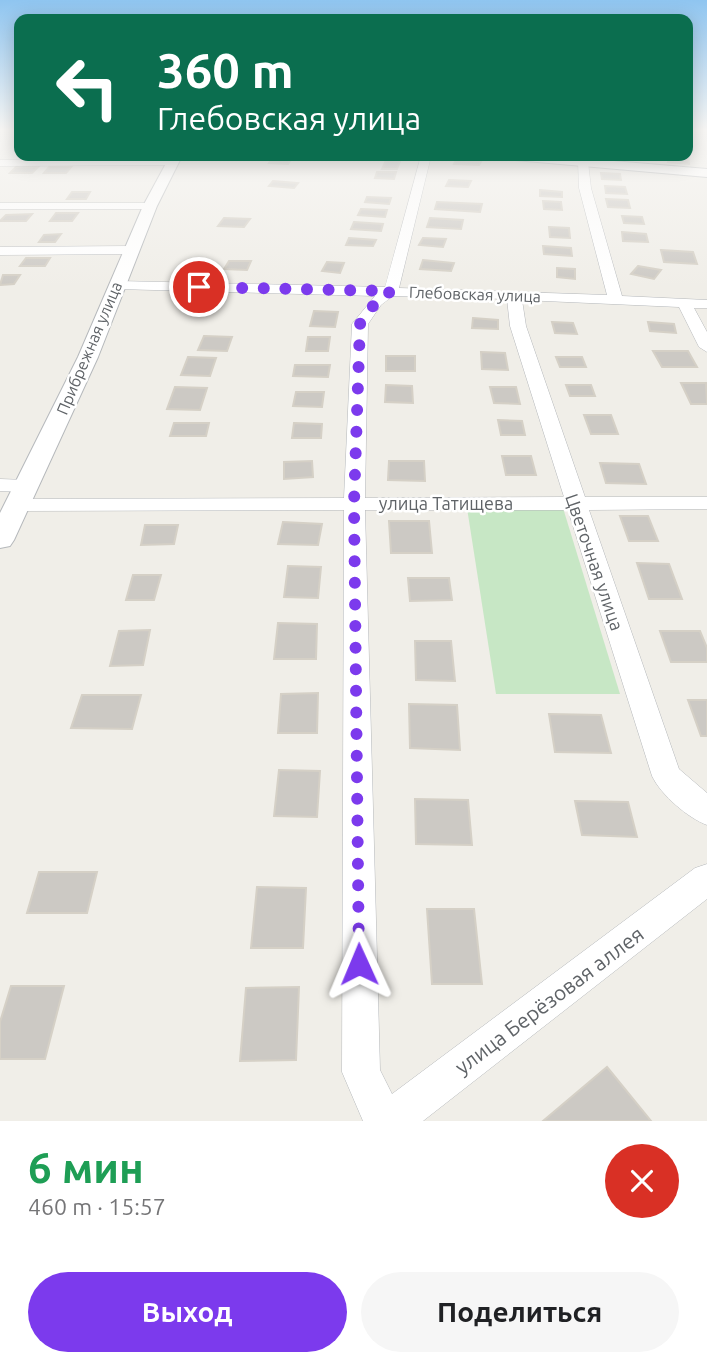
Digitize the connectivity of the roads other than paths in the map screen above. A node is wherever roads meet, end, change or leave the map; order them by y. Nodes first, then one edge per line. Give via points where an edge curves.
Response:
1 (161, 183) edge
2 (419, 183) edge
3 (585, 183) edge
4 (150, 205) junction
5 (0, 206) edge
6 (131, 250) junction
7 (0, 251) edge
8 (117, 285) junction
9 (391, 291) junction
10 (514, 295) junction
11 (616, 300) junction
12 (684, 303) junction
13 (707, 304) edge
14 (707, 347) edge
15 (0, 485) edge
16 (21, 495) junction
17 (354, 503) junction
18 (575, 503) junction
19 (707, 503) edge
20 (0, 540) edge
21 (707, 812) edge
22 (707, 879) edge
23 (384, 1121) edge
24 (390, 1121) edge

1 - 4 street, Прибрежная улица
2 - 9 street
3 - 11 street
4 - 5 street
4 - 6 street, Прибрежная улица
6 - 7 street
6 - 8 street, Прибрежная улица
8 - 9 street, Глебовская улица
8 - 16 street, Прибрежная улица via 88,357
9 - 10 street, Глебовская улица
9 - 17 street via 360,324
10 - 11 street, Глебовская улица
10 - 18 street, Цветочная улица via 518,326
11 - 12 street, Глебовская улица
12 - 13 street, Глебовская улица
12 - 14 street
15 - 16 street, улица Татищева
16 - 17 street, улица Татищева
16 - 20 street, Прибрежная улица
17 - 18 street, улица Татищева
17 - 23 street via 361,1072
18 - 19 street, улица Татищева
18 - 21 street, Цветочная улица via 667,776
22 - 24 street, улица Берёзовая аллея

